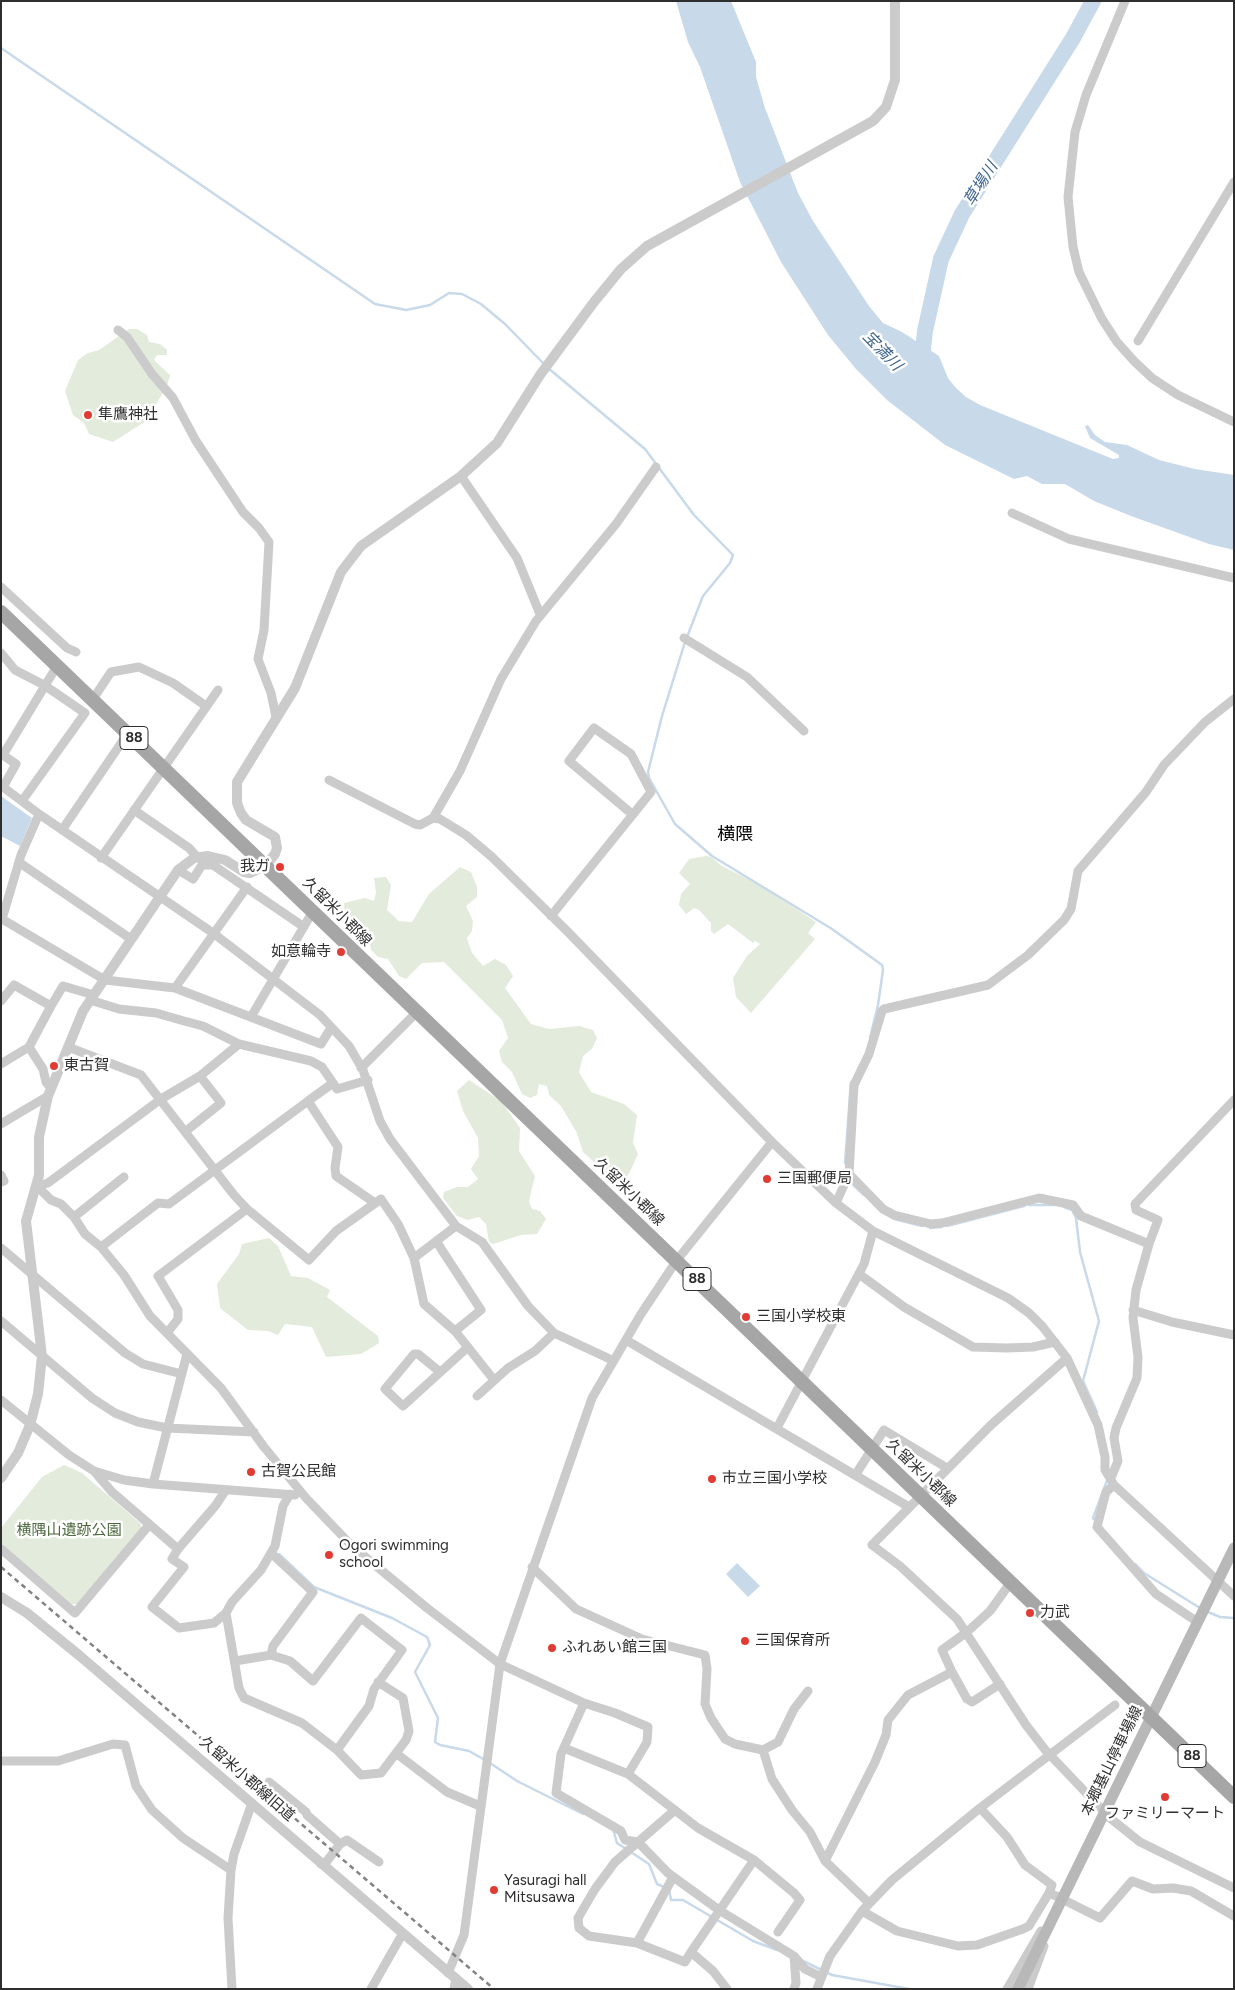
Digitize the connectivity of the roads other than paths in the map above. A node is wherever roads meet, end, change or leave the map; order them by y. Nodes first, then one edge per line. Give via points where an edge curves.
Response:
1 (895, 1) edge
2 (1125, 1) edge
3 (1234, 182) edge
4 (118, 330) dead end
5 (1138, 341) dead end
6 (1234, 422) edge
7 (656, 467) dead end
8 (461, 476) junction
9 (1012, 513) dead end
10 (1234, 578) edge
11 (1, 586) edge
12 (1, 612) edge
13 (540, 614) junction
14 (684, 638) dead end
15 (76, 652) dead end
16 (1, 654) edge
17 (57, 666) junction
18 (44, 685) junction
19 (218, 690) dead end
20 (93, 699) junction
21 (1234, 699) edge
22 (206, 706) junction
23 (276, 717) junction
24 (804, 731) dead end
25 (128, 733) junction
26 (164, 768) junction
27 (329, 780) dead end
28 (22, 801) junction
29 (134, 810) junction
30 (39, 814) junction
31 (632, 814) junction
32 (433, 818) junction
33 (62, 830) junction
34 (197, 857) junction
35 (101, 858) junction
36 (20, 863) junction
37 (266, 865) junction
38 (178, 870) junction
39 (247, 887) junction
40 (159, 898) junction
41 (313, 911) junction
42 (551, 916) junction
43 (304, 927) junction
44 (212, 933) junction
45 (131, 939) junction
46 (275, 979) junction
47 (105, 980) junction
48 (175, 988) junction
49 (92, 998) junction
50 (1, 1001) edge
51 (51, 1006) junction
52 (418, 1011) junction
53 (251, 1016) junction
54 (331, 1028) junction
55 (240, 1044) junction
56 (29, 1047) junction
57 (68, 1047) junction
58 (1, 1064) edge
59 (361, 1068) junction
60 (200, 1076) junction
61 (368, 1080) junction
62 (333, 1083) junction
63 (49, 1092) junction
64 (161, 1099) junction
65 (1234, 1100) edge
66 (308, 1102) junction
67 (1, 1124) edge
68 (186, 1131) junction
69 (772, 1142) junction
70 (216, 1170) junction
71 (849, 1174) junction
72 (1, 1175) edge
73 (124, 1177) dead end
74 (1, 1182) edge
75 (37, 1186) junction
76 (375, 1203) junction
77 (836, 1203) junction
78 (247, 1209) junction
79 (74, 1217) junction
80 (456, 1226) junction
81 (873, 1231) junction
82 (436, 1241) junction
83 (1149, 1244) junction
84 (101, 1246) junction
85 (1, 1248) edge
86 (414, 1258) junction
87 (677, 1260) junction
88 (31, 1273) junction
89 (859, 1274) junction
90 (1133, 1310) junction
91 (1, 1321) edge
92 (455, 1331) junction
93 (167, 1333) junction
94 (554, 1333) junction
95 (1234, 1334) edge
96 (626, 1340) junction
97 (1055, 1342) junction
98 (468, 1347) junction
99 (187, 1354) junction
100 (42, 1356) junction
101 (1066, 1358) junction
102 (612, 1360) junction
103 (440, 1372) junction
104 (182, 1374) junction
105 (494, 1380) junction
106 (803, 1382) junction
107 (477, 1396) dead end
108 (1, 1400) edge
109 (30, 1425) junction
110 (167, 1428) junction
111 (777, 1428) junction
112 (254, 1432) junction
113 (872, 1448) junction
114 (947, 1468) junction
115 (94, 1471) junction
116 (856, 1474) junction
117 (2, 1477) edge
118 (1113, 1482) junction
119 (152, 1484) junction
120 (225, 1491) junction
121 (290, 1494) junction
122 (921, 1496) junction
123 (306, 1498) junction
124 (909, 1507) junction
125 (149, 1525) junction
126 (1234, 1548) edge
127 (1, 1549) edge
128 (178, 1549) junction
129 (271, 1553) junction
130 (532, 1566) junction
131 (1011, 1582) junction
132 (1216, 1582) junction
133 (1234, 1596) edge
134 (1, 1597) edge
135 (226, 1613) junction
136 (1196, 1621) junction
137 (967, 1632) junction
138 (270, 1655) junction
139 (235, 1661) junction
140 (500, 1664) junction
141 (952, 1672) junction
142 (378, 1682) junction
143 (1000, 1684) junction
144 (808, 1692) dead end
145 (584, 1703) junction
146 (1115, 1705) dead end
147 (1151, 1715) junction
148 (564, 1748) junction
149 (337, 1750) junction
150 (763, 1750) junction
151 (397, 1754) junction
152 (1050, 1756) junction
153 (1, 1761) edge
154 (628, 1774) junction
155 (269, 1782) dead end
156 (1234, 1797) edge
157 (252, 1803) junction
158 (480, 1806) junction
159 (980, 1808) junction
160 (675, 1810) junction
161 (1104, 1812) junction
162 (638, 1842) junction
163 (340, 1844) junction
164 (754, 1860) junction
165 (825, 1861) junction
166 (379, 1862) dead end
167 (321, 1864) junction
168 (231, 1870) junction
169 (674, 1877) junction
170 (1234, 1888) edge
171 (1049, 1893) junction
172 (1063, 1897) junction
173 (869, 1903) junction
174 (719, 1910) junction
175 (862, 1910) junction
176 (1234, 1916) edge
177 (778, 1932) dead end
178 (403, 1933) junction
179 (637, 1943) junction
180 (691, 1952) junction
181 (794, 1956) junction
182 (821, 1978) junction
183 (453, 1980) edge
184 (232, 1989) edge
185 (371, 1989) edge
186 (468, 1989) edge
187 (727, 1989) edge
188 (794, 1989) edge
189 (817, 1989) edge
190 (1006, 1989) edge
191 (1018, 1989) edge
192 (1028, 1989) edge

1 - 8 street via 895,80 886,107 873,121 647,246 621,269 540,375 497,443
2 - 6 street via 1086,94 1075,132 1068,197 1078,272 1102,319 1134,362 1178,395
3 - 5 street
4 - 23 street via 127,337 173,398 196,441 243,512 269,542 264,630 258,659 270,687
7 - 13 street via 610,531
8 - 13 street via 518,558
8 - 23 street via 361,546 351,558 330,597 295,688
9 - 10 street via 1069,539
11 - 15 street via 67,648
12 - 17 main road, 久留米小郡線 / 88
13 - 32 street via 501,679 460,771
14 - 24 street via 747,677
16 - 18 street via 15,670
17 - 18 street
17 - 20 main road, 久留米小郡線 / 88
18 - 28 street via 3,754 16,764 3,788
18 - 28 street via 85,713
19 - 22 street
20 - 22 street via 111,672 139,667 173,683
20 - 25 main road, 久留米小郡線 / 88
21 - 71 street via 1205,722 1164,765 1146,792 1078,871 1071,909 1028,955 988,986 882,1011 869,1054 854,1085
22 - 26 street
23 - 37 street via 242,771 236,792 237,803 246,820 275,837 275,854
25 - 26 main road, 久留米小郡線 / 88
25 - 33 street
26 - 29 street
26 - 37 main road, 久留米小郡線 / 88
27 - 32 street via 415,824 420,825
28 - 30 street
29 - 34 street
29 - 35 street
30 - 33 street
30 - 36 street
31 - 31 street via 651,792 646,780 631,754 594,728 568,761
31 - 42 street
32 - 42 street via 456,828 472,840
33 - 35 street
34 - 37 street via 219,857 247,873
34 - 38 street
35 - 40 street
36 - 45 street
36 - 47 street via 2,919
37 - 41 main road, 久留米小郡線 / 88
38 - 39 street via 193,879 202,865 213,865
38 - 40 street
39 - 43 street
39 - 44 street
40 - 44 street
40 - 45 street
41 - 43 street
41 - 52 main road, 久留米小郡線 / 88
42 - 69 street
43 - 46 street
44 - 46 street
44 - 48 street
45 - 47 street
46 - 53 street
46 - 54 street via 320,1015
47 - 48 street
47 - 49 street
48 - 53 street
49 - 51 street via 63,986
49 - 55 street via 119,1009 156,1013 203,1026
49 - 57 street
50 - 51 street via 14,984
51 - 56 street
52 - 59 street
52 - 87 main road, 久留米小郡線 / 88
53 - 54 street via 321,1044
54 - 59 street via 349,1046
55 - 60 street
55 - 62 street via 311,1061 322,1067
56 - 58 street
56 - 63 street via 43,1068
57 - 63 street
57 - 64 street via 141,1075
59 - 61 street
60 - 64 street
60 - 68 street via 221,1104
61 - 62 street via 337,1089
61 - 80 street via 380,1121 390,1139
62 - 66 street
63 - 67 street
63 - 75 street via 39,1137
64 - 68 street
64 - 75 street via 48,1183
65 - 83 street via 1135,1204 1136,1210 1158,1220
66 - 70 street
66 - 76 street via 338,1147 336,1176
68 - 70 street
69 - 77 street
69 - 87 street
70 - 78 street
70 - 84 street via 169,1204 158,1203
71 - 77 street
71 - 83 street via 883,1209 931,1224 1040,1198 1073,1204 1081,1216
72 - 74 street via 4,1181
73 - 79 street
75 - 79 street
75 - 88 street via 26,1221
76 - 78 street via 336,1231 309,1260
76 - 86 street via 381,1199 398,1224
77 - 81 street
78 - 93 street via 158,1276 178,1310 178,1319
79 - 84 street via 85,1234
80 - 82 street
80 - 94 street via 482,1242 528,1306
81 - 89 street
81 - 97 street via 1008,1298 1029,1313
82 - 86 street
82 - 92 street via 481,1310
83 - 90 street
84 - 93 street via 150,1316
85 - 88 street
86 - 92 street via 424,1304
87 - 96 street
87 - 106 main road, 久留米小郡線 / 88
88 - 100 street
88 - 104 street via 125,1353 143,1364
89 - 97 street via 904,1307 973,1346 1016,1348
89 - 106 street
90 - 95 street via 1172,1322
90 - 118 street via 1137,1378 1116,1428 1114,1438 1118,1461
91 - 100 street
92 - 98 street
93 - 99 street
94 - 102 street
94 - 105 street via 536,1351
96 - 102 street
96 - 111 street
97 - 101 street
98 - 103 street
98 - 105 street
99 - 104 street
99 - 112 street via 220,1388
100 - 109 street via 38,1394
100 - 110 street via 115,1413
101 - 114 street
101 - 118 street via 1098,1425 1105,1470
102 - 130 street via 592,1398
103 - 103 street via 403,1406 385,1388 414,1354
104 - 110 street
105 - 107 street
106 - 111 street
106 - 113 main road, 久留米小郡線 / 88
108 - 109 street
109 - 115 street
109 - 117 street via 18,1453
110 - 112 street
110 - 119 street
111 - 116 street
112 - 123 street
113 - 114 street via 884,1430
113 - 116 street
113 - 122 main road, 久留米小郡線 / 88
114 - 122 street
115 - 119 street
115 - 125 street
116 - 124 street
118 - 132 street
118 - 136 street via 1106,1492 1097,1527 1099,1531 1156,1594
119 - 120 street
120 - 121 street
120 - 128 street
121 - 123 street
121 - 129 street via 282,1506 278,1538
122 - 124 street
122 - 131 main road, 久留米小郡線 / 88
123 - 140 street via 352,1546
124 - 137 street via 872,1545 920,1584
125 - 127 street via 75,1613
125 - 128 street
126 - 132 main road, 本郷基山停車場線
128 - 135 street via 172,1559 184,1567 152,1607 179,1628 214,1622
129 - 135 street
129 - 138 street via 313,1592 273,1646
130 - 140 street
130 - 150 street via 576,1609 642,1638 705,1655 705,1704 711,1718 725,1739
131 - 137 street via 990,1611
131 - 147 main road, 久留米小郡線 / 88
132 - 133 street
132 - 136 main road, 本郷基山停車場線
134 - 157 street, 久留米小郡線旧道 via 50,1631
135 - 139 street
136 - 147 main road, 本郷基山停車場線
137 - 141 street via 942,1650
137 - 143 street
138 - 139 street
138 - 142 street via 290,1661 313,1681 361,1618 402,1650
139 - 149 street via 244,1698 302,1723
140 - 145 street
140 - 158 street
141 - 143 street via 972,1702
141 - 165 street via 908,1695 888,1720 886,1736 875,1762
142 - 149 street via 369,1706
142 - 151 street via 403,1698 406,1706 409,1731
143 - 152 street
144 - 150 street via 794,1710 778,1742
145 - 148 street
145 - 154 street via 648,1728 647,1742
146 - 152 street
147 - 156 main road, 久留米小郡線 / 88
147 - 161 main road, 本郷基山停車場線
148 - 154 street
148 - 162 street via 556,1793 620,1831 625,1840
149 - 151 street via 361,1775 381,1773
150 - 165 street via 772,1779 810,1832
151 - 158 street via 447,1792
152 - 159 street
152 - 161 street
153 - 168 street via 58,1761 113,1744 124,1745 136,1786 152,1810 183,1838
154 - 160 street
155 - 163 street
157 - 167 street, 久留米小郡線旧道
157 - 168 street
158 - 183 street via 464,1935
159 - 171 street via 1007,1837 1025,1864 1052,1885
159 - 173 street via 892,1880
160 - 162 street
160 - 164 street via 698,1828
161 - 170 street via 1140,1842
161 - 172 main road, 本郷基山停車場線
162 - 169 street
162 - 179 street via 615,1862 578,1918 579,1928 589,1936
163 - 166 street via 346,1840
163 - 167 street
164 - 174 street
164 - 177 street via 800,1900
165 - 173 street
167 - 178 street, 久留米小郡線旧道
168 - 184 street via 228,1918
169 - 174 street
169 - 179 street
171 - 172 street
171 - 175 street via 1029,1926 976,1945 958,1946 931,1941 897,1930
172 - 176 street via 1100,1918 1132,1881 1153,1889 1191,1891
172 - 190 street
172 - 191 main road, 本郷基山停車場線
172 - 192 street
173 - 175 street
174 - 180 street
174 - 181 street
175 - 182 street via 830,1956
178 - 183 street, 久留米小郡線旧道
178 - 185 street
179 - 180 street via 685,1962
180 - 187 street
181 - 182 street via 805,1969
181 - 188 street
182 - 189 street
183 - 186 street, 久留米小郡線旧道

